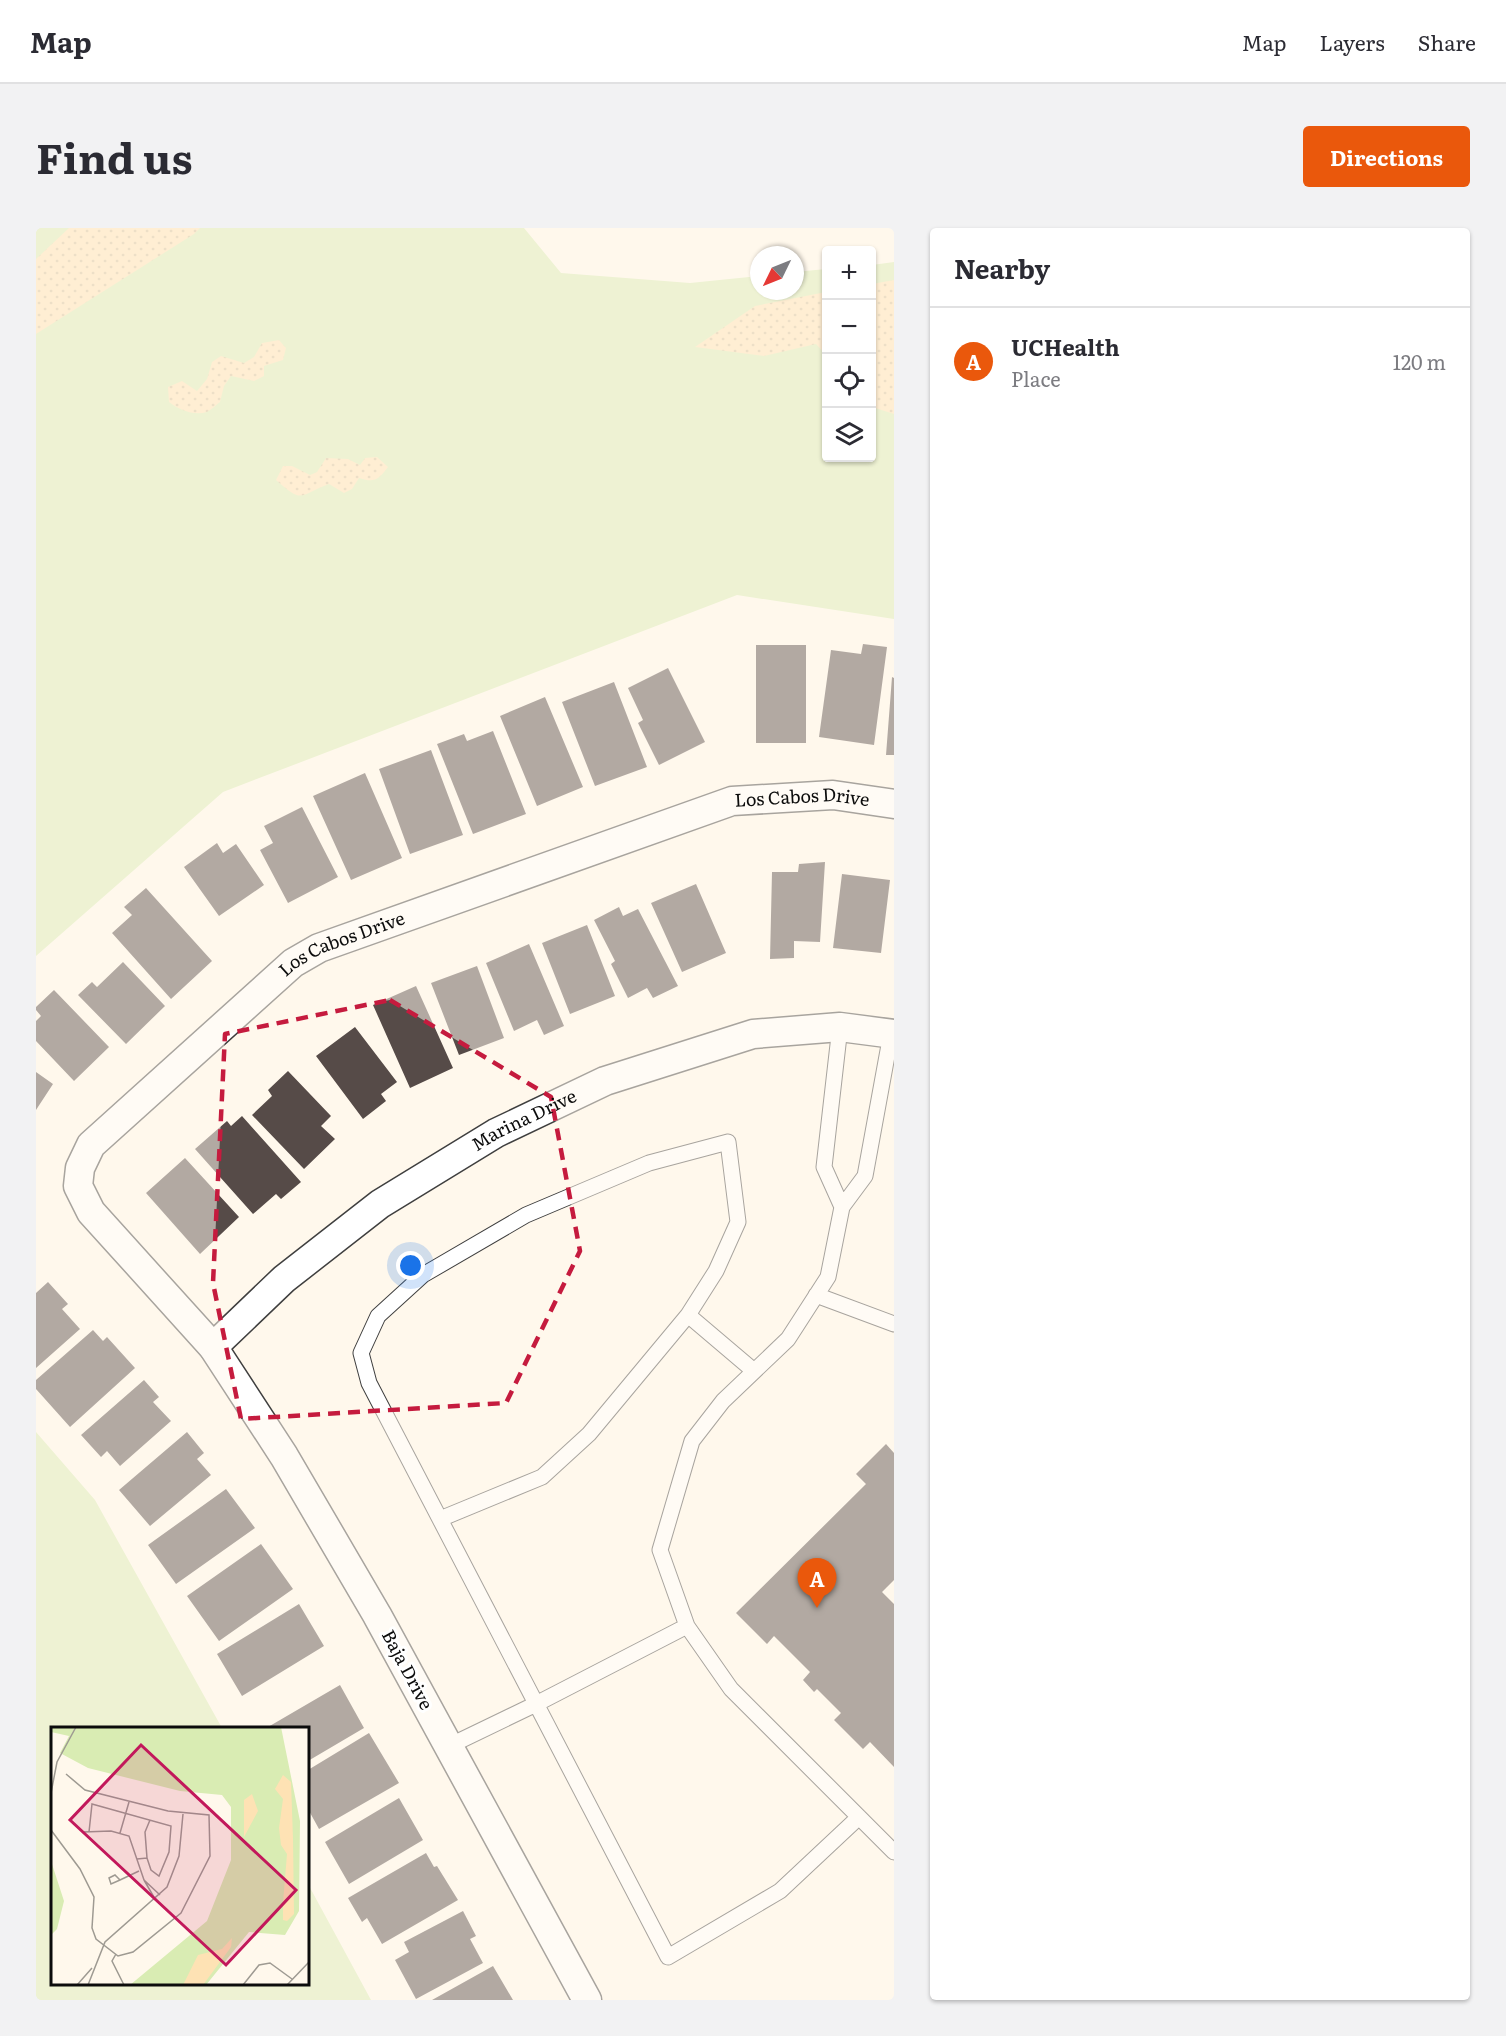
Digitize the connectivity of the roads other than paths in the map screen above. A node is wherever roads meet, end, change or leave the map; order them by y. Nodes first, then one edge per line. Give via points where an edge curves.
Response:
1 (894, 804) edge
2 (840, 1027) junction
3 (892, 1034) edge
4 (842, 1207) junction
5 (816, 1295) junction
6 (688, 1315) junction
7 (894, 1324) edge
8 (213, 1347) junction
9 (754, 1371) junction
10 (440, 1519) junction
11 (687, 1626) junction
12 (536, 1704) junction
13 (449, 1746) junction
14 (859, 1817) junction
15 (894, 1852) edge
16 (587, 2000) edge

1 - 8 street, Los Cabos Drive via 833,795 732,801 319,948 293,963 91,1145 80,1168 78,1186 91,1212
2 - 3 street, Marina Drive
2 - 4 lane via 824,1167
2 - 8 street, Marina Drive via 753,1034 605,1081 496,1132 380,1204 284,1279
3 - 4 lane via 865,1176
4 - 5 lane via 828,1277
5 - 7 lane
5 - 9 lane via 788,1339
6 - 9 lane
6 - 10 lane via 589,1434 542,1477
6 - 10 lane via 716,1271 738,1222 728,1142 649,1163 526,1215 423,1275 378,1317 361,1353 369,1383
8 - 13 street, Baja Drive via 296,1476
9 - 11 lane via 723,1401 692,1441 660,1550
10 - 12 lane
11 - 12 lane
11 - 14 lane via 731,1689
12 - 13 lane
12 - 14 lane via 668,1957 780,1891
13 - 16 street, Baja Drive
14 - 15 lane

